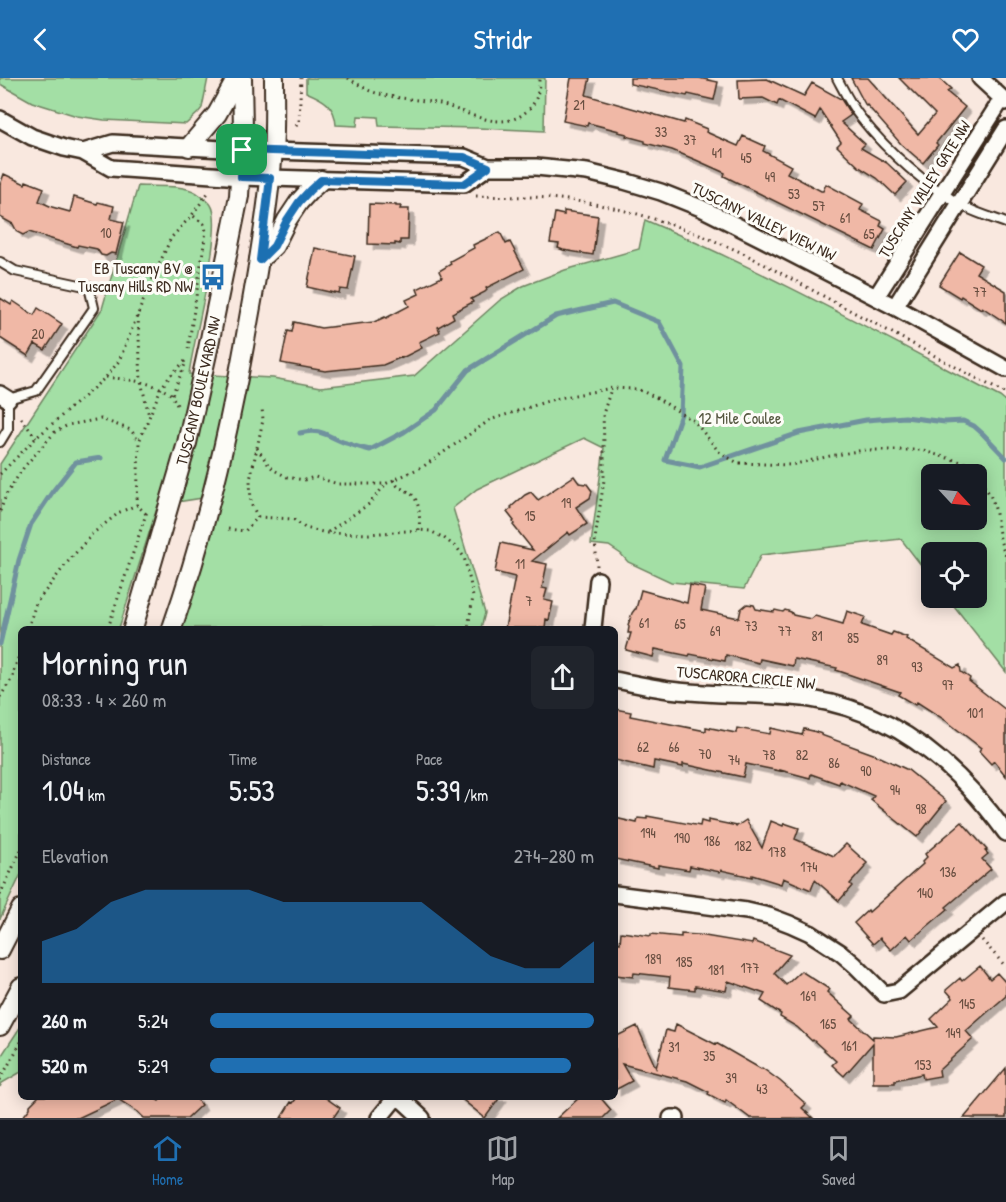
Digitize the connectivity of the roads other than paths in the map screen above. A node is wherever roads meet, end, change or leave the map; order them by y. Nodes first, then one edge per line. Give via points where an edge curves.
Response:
1 (239, 78) edge
2 (274, 78) edge
3 (837, 78) edge
4 (980, 78) edge
5 (1004, 100) edge
6 (0, 119) edge
7 (1006, 129) edge
8 (189, 147) junction
9 (242, 150) junction
10 (273, 150) junction
11 (83, 152) junction
12 (488, 167) junction
13 (241, 177) junction
14 (270, 178) junction
15 (321, 180) junction
16 (943, 193) junction
17 (959, 204) junction
18 (1006, 223) edge
19 (260, 260) junction
20 (0, 262) edge
21 (876, 297) junction
22 (895, 307) junction
23 (1006, 369) edge
24 (4, 397) edge
25 (0, 442) edge
26 (598, 580) road end
27 (134, 626) edge
28 (173, 626) edge
29 (592, 626) edge
30 (618, 681) edge
31 (1006, 833) edge
32 (618, 894) edge
33 (1006, 902) edge
34 (18, 915) edge
35 (0, 950) edge
36 (18, 993) edge
37 (18, 1004) edge
38 (3, 1021) edge
39 (395, 1100) edge
40 (402, 1100) edge
41 (379, 1118) edge
42 (422, 1118) edge

1 - 8 street via 217,114
1 - 9 street, TUSCANY BOULEVARD NW
2 - 10 street
3 - 16 lane via 859,116 884,144
4 - 5 street
5 - 16 street, TUSCANY VALLEY GATE NW
6 - 11 street via 32,136
7 - 17 street
8 - 9 street, TUSCANY VALLEY VIEW NW
8 - 11 street, TUSCANY VALLEY VIEW NW via 113,143
9 - 10 street, TUSCANY VALLEY VIEW NW
9 - 13 street, TUSCANY BOULEVARD NW
10 - 12 street, TUSCANY VALLEY VIEW NW via 464,157
10 - 14 street
11 - 13 street via 111,168
12 - 15 street via 464,184
12 - 21 street, TUSCANY VALLEY VIEW NW via 587,172 661,192 701,208
13 - 14 street
13 - 27 street, TUSCANY BOULEVARD NW via 187,443
14 - 15 street
14 - 19 street
15 - 19 street via 299,202 274,246
16 - 17 lane
16 - 21 street, TUSCANY VALLEY GATE NW
17 - 18 lane
17 - 22 street
19 - 28 street via 216,482
20 - 24 lane via 15,271 89,287 94,308 36,391
21 - 22 street, TUSCANY VALLEY VIEW NW
22 - 23 street, TUSCANY VALLEY VIEW NW
24 - 25 lane via 8,429
26 - 29 street
30 - 31 street, TUSCARORA CIRCLE NW via 678,691 813,700 859,711 901,731 937,756
32 - 33 street via 769,916 810,933 841,953 884,994 899,991
34 - 35 street
36 - 38 street
37 - 38 street
39 - 41 street
40 - 42 street

